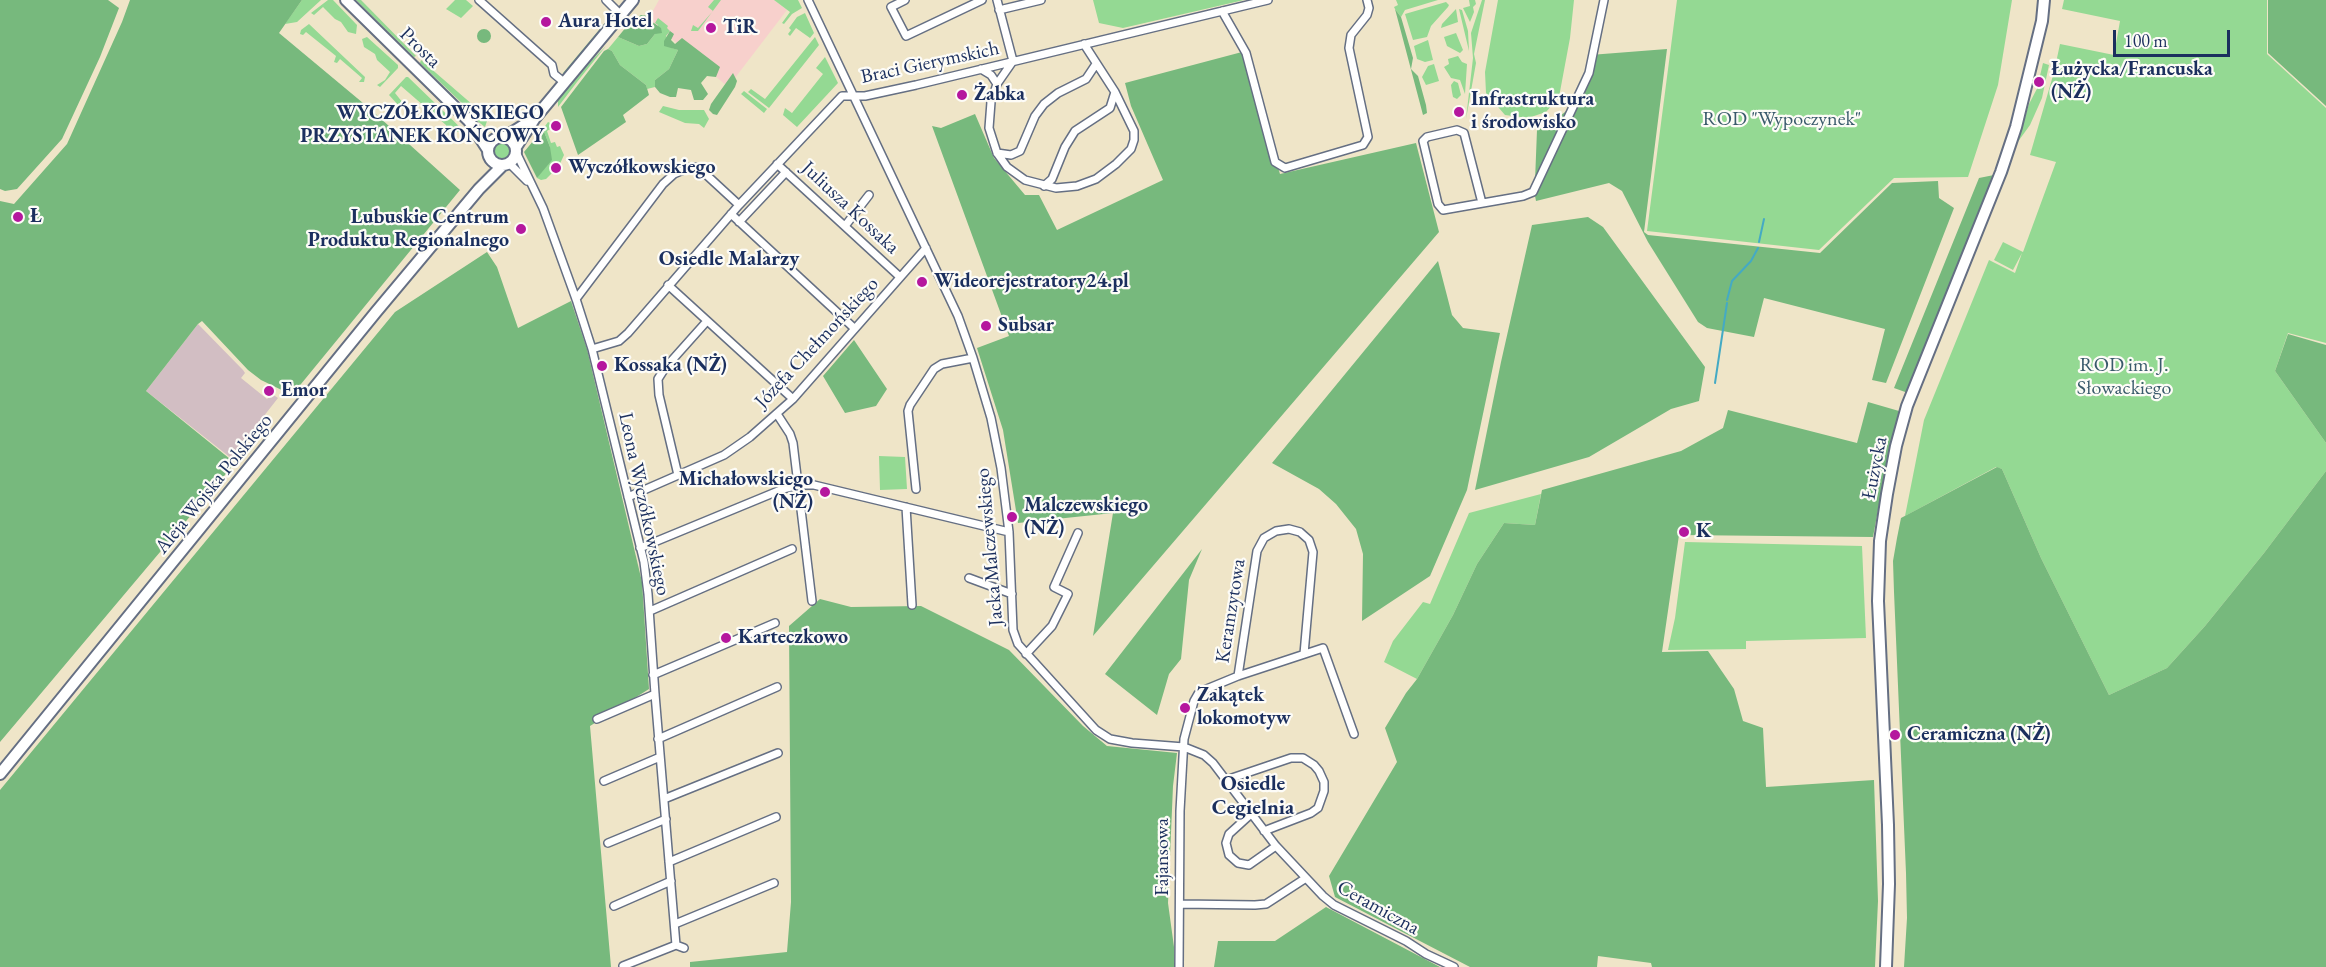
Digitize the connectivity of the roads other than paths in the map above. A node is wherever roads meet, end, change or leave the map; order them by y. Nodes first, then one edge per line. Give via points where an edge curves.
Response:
1 (346, 0) edge
2 (479, 0) edge
3 (606, 0) edge
4 (633, 0) edge
5 (808, 0) edge
6 (905, 0) edge
7 (982, 0) edge
8 (997, 0) edge
9 (1041, 0) edge
10 (1268, 0) edge
11 (1367, 0) edge
12 (1604, 0) edge
13 (2044, 0) edge
14 (999, 10) junction
15 (1222, 11) junction
16 (621, 15) junction
17 (1084, 44) junction
18 (1013, 61) junction
19 (1096, 64) junction
20 (981, 69) junction
21 (565, 83) junction
22 (997, 84) junction
23 (1115, 92) junction
24 (855, 96) junction
25 (535, 118) junction
26 (468, 121) junction
27 (502, 137) junction
28 (516, 150) junction
29 (997, 153) junction
30 (489, 154) junction
31 (506, 164) junction
32 (777, 164) junction
33 (786, 172) junction
34 (529, 183) junction
35 (1044, 186) junction
36 (479, 189) junction
37 (869, 195) dead end
38 (1482, 203) junction
39 (739, 205) junction
40 (731, 214) junction
41 (739, 222) junction
42 (845, 226) junction
43 (926, 248) junction
44 (900, 277) junction
45 (669, 285) junction
46 (576, 299) junction
47 (707, 321) junction
48 (854, 328) junction
49 (592, 350) junction
50 (973, 358) junction
51 (793, 399) junction
52 (777, 414) junction
53 (678, 475) junction
54 (799, 485) junction
55 (916, 489) dead end
56 (628, 497) junction
57 (906, 507) junction
58 (1010, 532) junction
59 (1078, 533) dead end
60 (640, 548) junction
61 (792, 549) dead end
62 (969, 579) dead end
63 (1012, 594) junction
64 (812, 601) dead end
65 (912, 605) dead end
66 (650, 611) junction
67 (775, 623) dead end
68 (1026, 654) junction
69 (1304, 654) junction
70 (653, 675) junction
71 (1238, 676) junction
72 (777, 687) dead end
73 (655, 694) junction
74 (597, 719) dead end
75 (1354, 734) dead end
76 (658, 739) junction
77 (1184, 747) junction
78 (778, 753) dead end
79 (660, 757) junction
80 (0, 774) edge
81 (1226, 780) junction
82 (604, 781) dead end
83 (664, 799) junction
84 (1251, 814) junction
85 (776, 817) dead end
86 (666, 819) junction
87 (1264, 831) junction
88 (608, 843) dead end
89 (1276, 846) junction
90 (669, 862) junction
91 (1306, 879) junction
92 (671, 881) junction
93 (774, 884) dead end
94 (1180, 904) junction
95 (614, 906) dead end
96 (675, 924) junction
97 (676, 945) junction
98 (684, 948) dead end
99 (623, 966) edge
100 (1179, 967) edge
101 (1454, 967) edge
102 (1886, 967) edge

1 - 26 main road, Prosta
2 - 21 street via 552,65 554,74
3 - 16 street
4 - 16 main road
5 - 24 street, Jacka Malczewskiego
6 - 7 street via 891,7 906,36
8 - 14 street, Braci Gierymskich
9 - 14 street
10 - 15 street, Braci Gierymskich
11 - 15 street via 1367,15 1351,35 1349,48 1368,138 1363,145 1285,168 1275,162 1246,53
12 - 38 street via 1588,74 1533,192
13 - 102 main road, Łużycka via 2041,28 2016,127 1906,406 1887,494 1880,541 1878,601 1888,837
14 - 18 street, Braci Gierymskich
15 - 17 street, Braci Gierymskich
16 - 21 main road
17 - 18 street, Braci Gierymskich
17 - 19 street
18 - 20 street, Braci Gierymskich
18 - 22 street
19 - 23 street
19 - 29 street via 1086,79 1044,104 1020,151 1011,155
20 - 22 street
20 - 24 street, Braci Gierymskich
21 - 25 main road
22 - 29 street via 988,114
23 - 35 street via 1110,108 1075,131 1052,179
23 - 35 street via 1134,131 1131,149 1111,169 1086,183 1068,188
24 - 32 street, Juliusza Kossaka via 842,96
24 - 43 street, Jacka Malczewskiego
25 - 27 main road
25 - 28 main road
26 - 27 main road, Prosta
26 - 30 main road, Prosta
27 - 28 main road via 512,141
27 - 30 main road via 492,142
28 - 31 main road via 514,158
28 - 34 street, Leona Wyczółkowskiego
29 - 35 street via 1016,174
30 - 31 main road via 495,163
30 - 36 main road, Aleja Wojska Polskiego
31 - 34 street, Leona Wyczółkowskiego
31 - 36 main road, Aleja Wojska Polskiego
32 - 33 street, Juliusza Kossaka
32 - 39 street, Juliusza Kossaka
33 - 41 street
33 - 42 street, Juliusza Kossaka
34 - 46 street, Leona Wyczółkowskiego via 543,208
36 - 80 main road, Aleja Wojska Polskiego
37 - 42 street
38 - 38 street via 1464,133 1459,130 1427,137 1423,144 1438,204 1443,210
39 - 40 street, Juliusza Kossaka
39 - 46 street via 694,167 674,174
40 - 41 street
40 - 45 street, Juliusza Kossaka
41 - 48 street
42 - 44 street, Juliusza Kossaka
43 - 44 street, Józefa Chełmońskiego
43 - 50 street, Jacka Malczewskiego
44 - 48 street, Józefa Chełmońskiego
45 - 47 street
45 - 49 street, Juliusza Kossaka via 619,341
46 - 49 street, Leona Wyczółkowskiego
47 - 51 street
47 - 53 street via 658,379
48 - 51 street, Józefa Chełmońskiego
49 - 56 street, Leona Wyczółkowskiego
50 - 55 street via 934,369 910,405
50 - 58 street, Jacka Malczewskiego via 992,418
51 - 52 street, Józefa Chełmońskiego
52 - 53 street, Józefa Chełmońskiego via 738,447
52 - 54 street via 793,443
53 - 56 street, Józefa Chełmońskiego
54 - 57 street via 814,485
54 - 60 street
54 - 64 street
56 - 60 street, Leona Wyczółkowskiego
57 - 58 street
57 - 65 street
58 - 63 street, Jacka Malczewskiego
59 - 68 street via 1054,587 1068,594 1052,626
60 - 66 street, Leona Wyczółkowskiego
61 - 66 street
62 - 63 street
63 - 68 street, Jacka Malczewskiego via 1014,637
66 - 70 street, Leona Wyczółkowskiego
67 - 70 street
68 - 77 street, Ceramiczna via 1096,730 1110,739
69 - 71 street
69 - 71 street, Keramzytowa via 1313,552 1309,540 1300,532 1276,531 1258,547
69 - 75 street via 1323,648
70 - 73 street, Leona Wyczółkowskiego
71 - 77 street, Fajansowa via 1198,694
72 - 76 street
73 - 74 street
73 - 76 street, Leona Wyczółkowskiego
76 - 79 street, Leona Wyczółkowskiego
77 - 81 street, Ceramiczna via 1213,762
77 - 94 street, Fajansowa
78 - 83 street
79 - 82 street
79 - 83 street, Leona Wyczółkowskiego
81 - 84 street, Ceramiczna
81 - 87 street via 1291,758 1303,758 1319,771 1324,791 1318,808
83 - 86 street, Leona Wyczółkowskiego
84 - 87 street, Ceramiczna
84 - 89 street via 1229,834 1228,855 1249,865
85 - 90 street
86 - 88 street
86 - 90 street, Leona Wyczółkowskiego
87 - 89 street, Ceramiczna
89 - 91 street, Ceramiczna
90 - 92 street, Leona Wyczółkowskiego
91 - 94 street via 1266,904
91 - 101 street, Ceramiczna via 1334,905
92 - 95 street
92 - 96 street, Leona Wyczółkowskiego
93 - 96 street
94 - 100 street, Fajansowa
96 - 97 street, Leona Wyczółkowskiego
97 - 98 street
97 - 99 street

